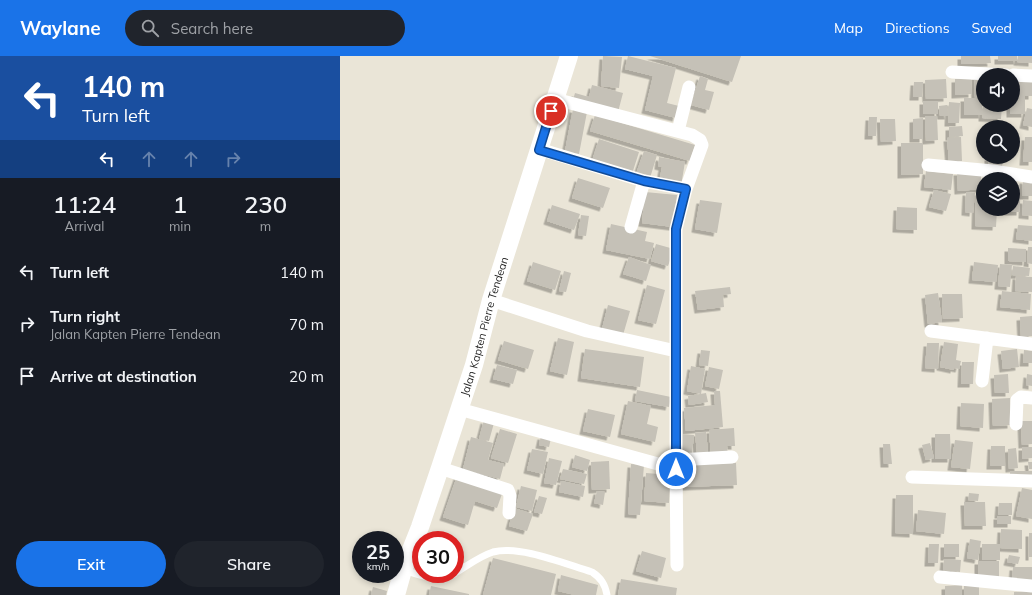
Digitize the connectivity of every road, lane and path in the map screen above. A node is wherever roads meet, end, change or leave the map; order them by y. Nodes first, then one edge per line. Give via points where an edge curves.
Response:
1 (569, 56) edge
2 (952, 72) dead end
3 (976, 73) edge
4 (1020, 75) edge
5 (1032, 76) edge
6 (689, 87) dead end
7 (555, 99) junction
8 (678, 131) junction
9 (539, 150) junction
10 (928, 165) dead end
11 (1032, 177) edge
12 (644, 181) junction
13 (686, 189) junction
14 (631, 227) dead end
15 (491, 300) junction
16 (930, 331) dead end
17 (987, 338) junction
18 (1032, 344) edge
19 (676, 351) junction
20 (982, 381) dead end
21 (1032, 398) edge
22 (459, 409) junction
23 (1016, 424) dead end
24 (732, 457) dead end
25 (676, 464) junction
26 (440, 468) junction
27 (912, 477) dead end
28 (1032, 481) edge
29 (509, 513) dead end
30 (677, 565) dead end
31 (404, 567) edge
32 (464, 568) edge
33 (940, 577) dead end
34 (399, 583) edge
35 (1032, 586) edge
36 (396, 595) edge
37 (607, 595) edge

1 - 7 main road, Jalan Kapten Pierre Tendean
2 - 3 street
4 - 5 street
6 - 8 street
7 - 8 street
7 - 9 main road, Jalan Kapten Pierre Tendean
8 - 13 street via 697,137 702,145
9 - 12 street
9 - 15 main road, Jalan Kapten Pierre Tendean
10 - 11 street
12 - 13 street
12 - 14 street
13 - 19 street via 676,229
15 - 19 street via 587,330
15 - 22 main road, Jalan Kapten Pierre Tendean
16 - 17 street
17 - 18 street
17 - 20 street
19 - 25 street
21 - 23 street via 1021,397 1017,400
22 - 25 street
22 - 26 main road, Jalan Kapten Pierre Tendean
24 - 25 street
25 - 30 street
26 - 29 street via 508,490
26 - 31 main road, Jalan Kapten Pierre Tendean
27 - 28 street
32 - 37 lane via 493,552 531,554 592,572 605,584
33 - 35 street
34 - 36 main road, Jalan Kapten Pierre Tendean

